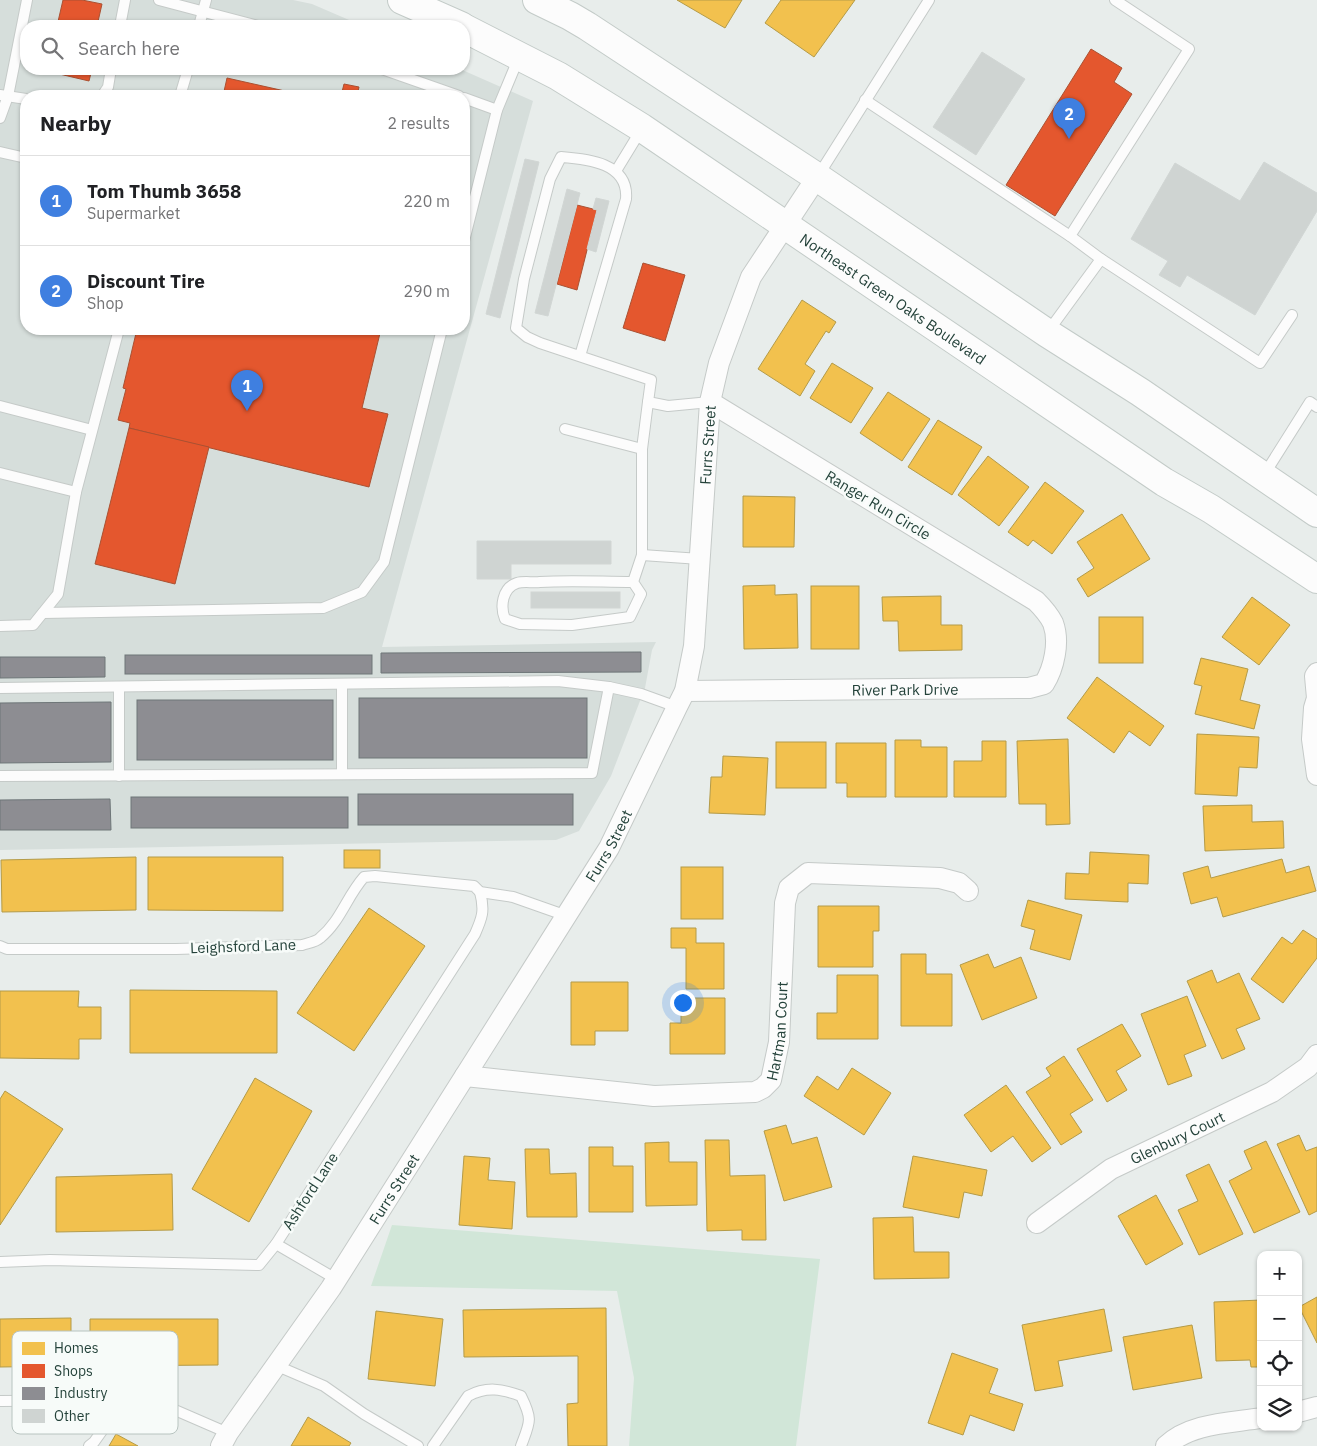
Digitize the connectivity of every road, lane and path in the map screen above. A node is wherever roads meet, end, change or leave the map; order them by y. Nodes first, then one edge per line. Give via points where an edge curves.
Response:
1 (27, 0) edge
2 (125, 0) edge
3 (159, 0) edge
4 (206, 0) edge
5 (402, 0) edge
6 (537, 0) edge
7 (929, 0) edge
8 (1115, 0) edge
9 (203, 11) junction
10 (22, 20) edge
11 (121, 20) edge
12 (201, 20) edge
13 (236, 20) edge
14 (446, 20) edge
15 (20, 29) edge
16 (470, 31) edge
17 (519, 56) junction
18 (110, 75) edge
19 (186, 75) edge
20 (399, 75) edge
21 (106, 90) edge
22 (182, 90) edge
23 (442, 90) edge
24 (4, 95) edge
25 (20, 98) edge
26 (470, 100) edge
27 (865, 100) junction
28 (496, 110) junction
29 (0, 118) edge
30 (642, 128) junction
31 (0, 152) edge
32 (20, 157) edge
33 (616, 172) junction
34 (817, 177) junction
35 (470, 216) edge
36 (785, 224) junction
37 (1070, 236) junction
38 (1101, 258) junction
39 (1292, 315) dead end
40 (1047, 333) junction
41 (117, 335) edge
42 (441, 335) edge
43 (580, 356) junction
44 (648, 402) junction
45 (710, 402) junction
46 (0, 406) edge
47 (1317, 407) edge
48 (564, 429) dead end
49 (92, 430) junction
50 (642, 450) junction
51 (0, 473) edge
52 (1263, 477) junction
53 (76, 492) junction
54 (1317, 513) edge
55 (642, 555) junction
56 (700, 560) junction
57 (1317, 579) edge
58 (633, 582) junction
59 (1044, 609) joint
60 (43, 613) junction
61 (0, 626) edge
62 (1317, 673) edge
63 (342, 684) junction
64 (119, 687) junction
65 (608, 687) junction
66 (0, 688) edge
67 (1317, 698) edge
68 (681, 699) junction
69 (342, 774) junction
70 (1317, 775) edge
71 (0, 776) edge
72 (119, 776) junction
73 (968, 891) dead end
74 (480, 892) junction
75 (567, 916) junction
76 (0, 946) edge
77 (1317, 1055) edge
78 (464, 1076) junction
79 (1037, 1222) dead end
80 (276, 1244) junction
81 (0, 1262) edge
82 (336, 1279) junction
83 (275, 1365) junction
84 (1317, 1407) edge
85 (1302, 1411) edge
86 (178, 1413) edge
87 (1257, 1419) edge
88 (100, 1434) edge
89 (224, 1440) edge
90 (412, 1444) edge
91 (89, 1446) edge
92 (433, 1446) edge
93 (521, 1446) edge
94 (1166, 1446) edge

1 - 10 lane
2 - 11 lane
3 - 9 lane
4 - 9 lane
5 - 14 main road, Northeast Green Oaks Boulevard
6 - 34 main road via 587,26
7 - 27 lane
8 - 37 lane via 1189,49
9 - 12 lane
9 - 13 lane
15 - 24 lane
16 - 17 main road, Northeast Green Oaks Boulevard
17 - 28 lane
17 - 30 main road, Northeast Green Oaks Boulevard
18 - 21 lane
19 - 22 lane
20 - 23 lane
24 - 25 lane
24 - 29 lane
26 - 28 lane
27 - 34 lane
27 - 37 lane
28 - 35 lane
30 - 33 lane
30 - 36 main road, Northeast Green Oaks Boulevard
31 - 32 lane
33 - 43 lane via 627,188 626,199
33 - 43 lane via 586,159 561,157 550,179 524,279 516,328 540,343
34 - 36 street, Furrs Street
34 - 40 main road
36 - 45 street, Furrs Street via 751,277 719,363
36 - 57 main road, Northeast Green Oaks Boulevard via 1164,482
37 - 38 lane
38 - 39 lane via 1260,364
38 - 40 lane
40 - 52 main road
41 - 49 lane
42 - 60 lane via 384,562 362,592 323,608
43 - 44 lane via 651,380
44 - 45 lane via 668,406
44 - 50 lane
45 - 56 street, Furrs Street
45 - 59 street, Ranger Run Circle via 1036,601
46 - 49 lane
47 - 52 lane via 1310,402
48 - 50 lane
49 - 53 lane
50 - 55 lane
51 - 53 lane
52 - 54 main road
53 - 60 lane via 58,594
55 - 56 lane
55 - 58 lane
56 - 68 street, Furrs Street via 694,646
58 - 58 lane via 642,594 630,617 572,625 520,624 505,619 502,611 506,592 516,584
59 - 68 street, River Park Drive via 1053,624 1056,648 1051,673 1044,684 1029,688
60 - 61 lane via 33,625
62 - 67 street
63 - 64 lane
63 - 65 lane via 558,681
63 - 69 lane
64 - 66 lane
64 - 72 lane
65 - 68 lane
65 - 69 lane via 592,773
67 - 70 street via 1312,739
68 - 75 street, Furrs Street via 609,848
69 - 72 lane
71 - 72 lane
73 - 78 street, Hartman Court via 959,883 940,878 808,873 789,888 785,903 779,1042 771,1080 755,1092 654,1096
74 - 75 lane, Leighsford Lane via 508,896
74 - 76 lane, Leighsford Lane via 474,886 364,877 319,940 302,944 176,948
74 - 80 lane, Ashford Lane via 484,905 475,934
75 - 78 street, Furrs Street
77 - 79 street, Glenbury Court via 1308,1067 1272,1092 1111,1169
78 - 82 street, Furrs Street
80 - 81 lane, Ashford Lane via 259,1265 50,1260
80 - 82 lane
82 - 83 street, Furrs Street
83 - 89 street, Furrs Street
83 - 90 lane via 324,1386
84 - 85 street
86 - 89 lane
87 - 94 street via 1199,1427
88 - 91 lane
92 - 93 lane via 468,1396 500,1389 522,1396 528,1409 530,1423

